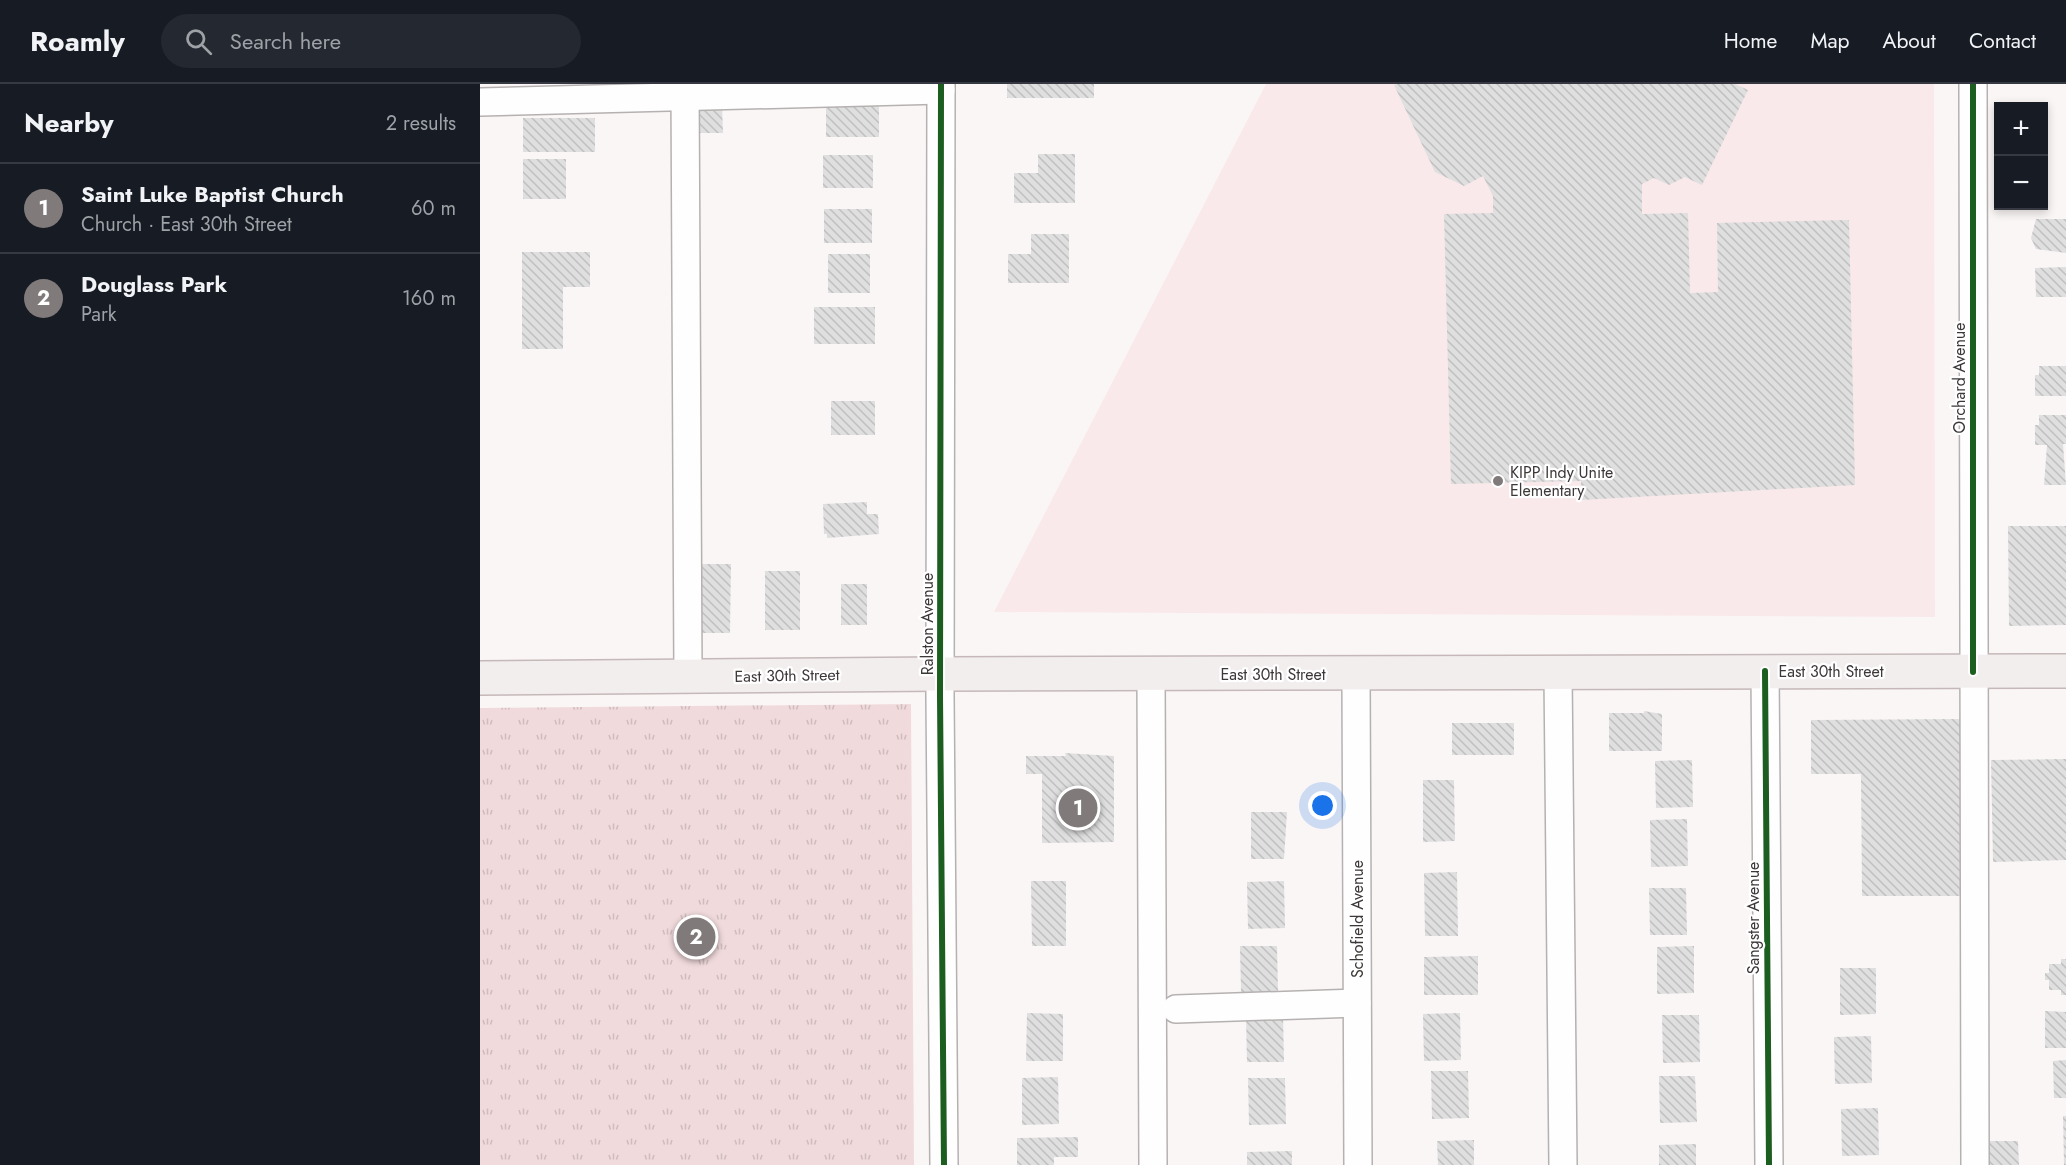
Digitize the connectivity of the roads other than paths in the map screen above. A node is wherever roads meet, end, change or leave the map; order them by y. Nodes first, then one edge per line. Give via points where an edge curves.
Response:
1 (1973, 84) edge
2 (941, 87) edge
3 (685, 91) edge
4 (480, 102) edge
5 (1765, 671) junction
6 (1973, 672) junction
7 (2066, 672) edge
8 (1558, 673) junction
9 (940, 674) junction
10 (1151, 674) junction
11 (1356, 674) junction
12 (688, 676) junction
13 (480, 678) edge
14 (1358, 1003) junction
15 (1176, 1009) dead end
16 (944, 1165) edge
17 (1153, 1165) edge
18 (1358, 1165) edge
19 (1563, 1165) edge
20 (1769, 1165) edge
21 (1975, 1165) edge

1 - 6 street, Orchard Avenue
2 - 3 street
2 - 9 street, Ralston Avenue
3 - 4 street
3 - 12 street
5 - 6 main road, East 30th Street
5 - 8 main road, East 30th Street
5 - 20 street, Sangster Avenue
6 - 7 main road, East 30th Street
6 - 21 street, Orchard Avenue
8 - 11 main road, East 30th Street
8 - 19 street
9 - 10 main road, East 30th Street
9 - 12 main road, East 30th Street
9 - 16 street, Ralston Avenue
10 - 11 main road, East 30th Street
10 - 17 street
11 - 14 street, Schofield Avenue
12 - 13 main road, East 30th Street
14 - 15 street
14 - 18 street, Schofield Avenue

